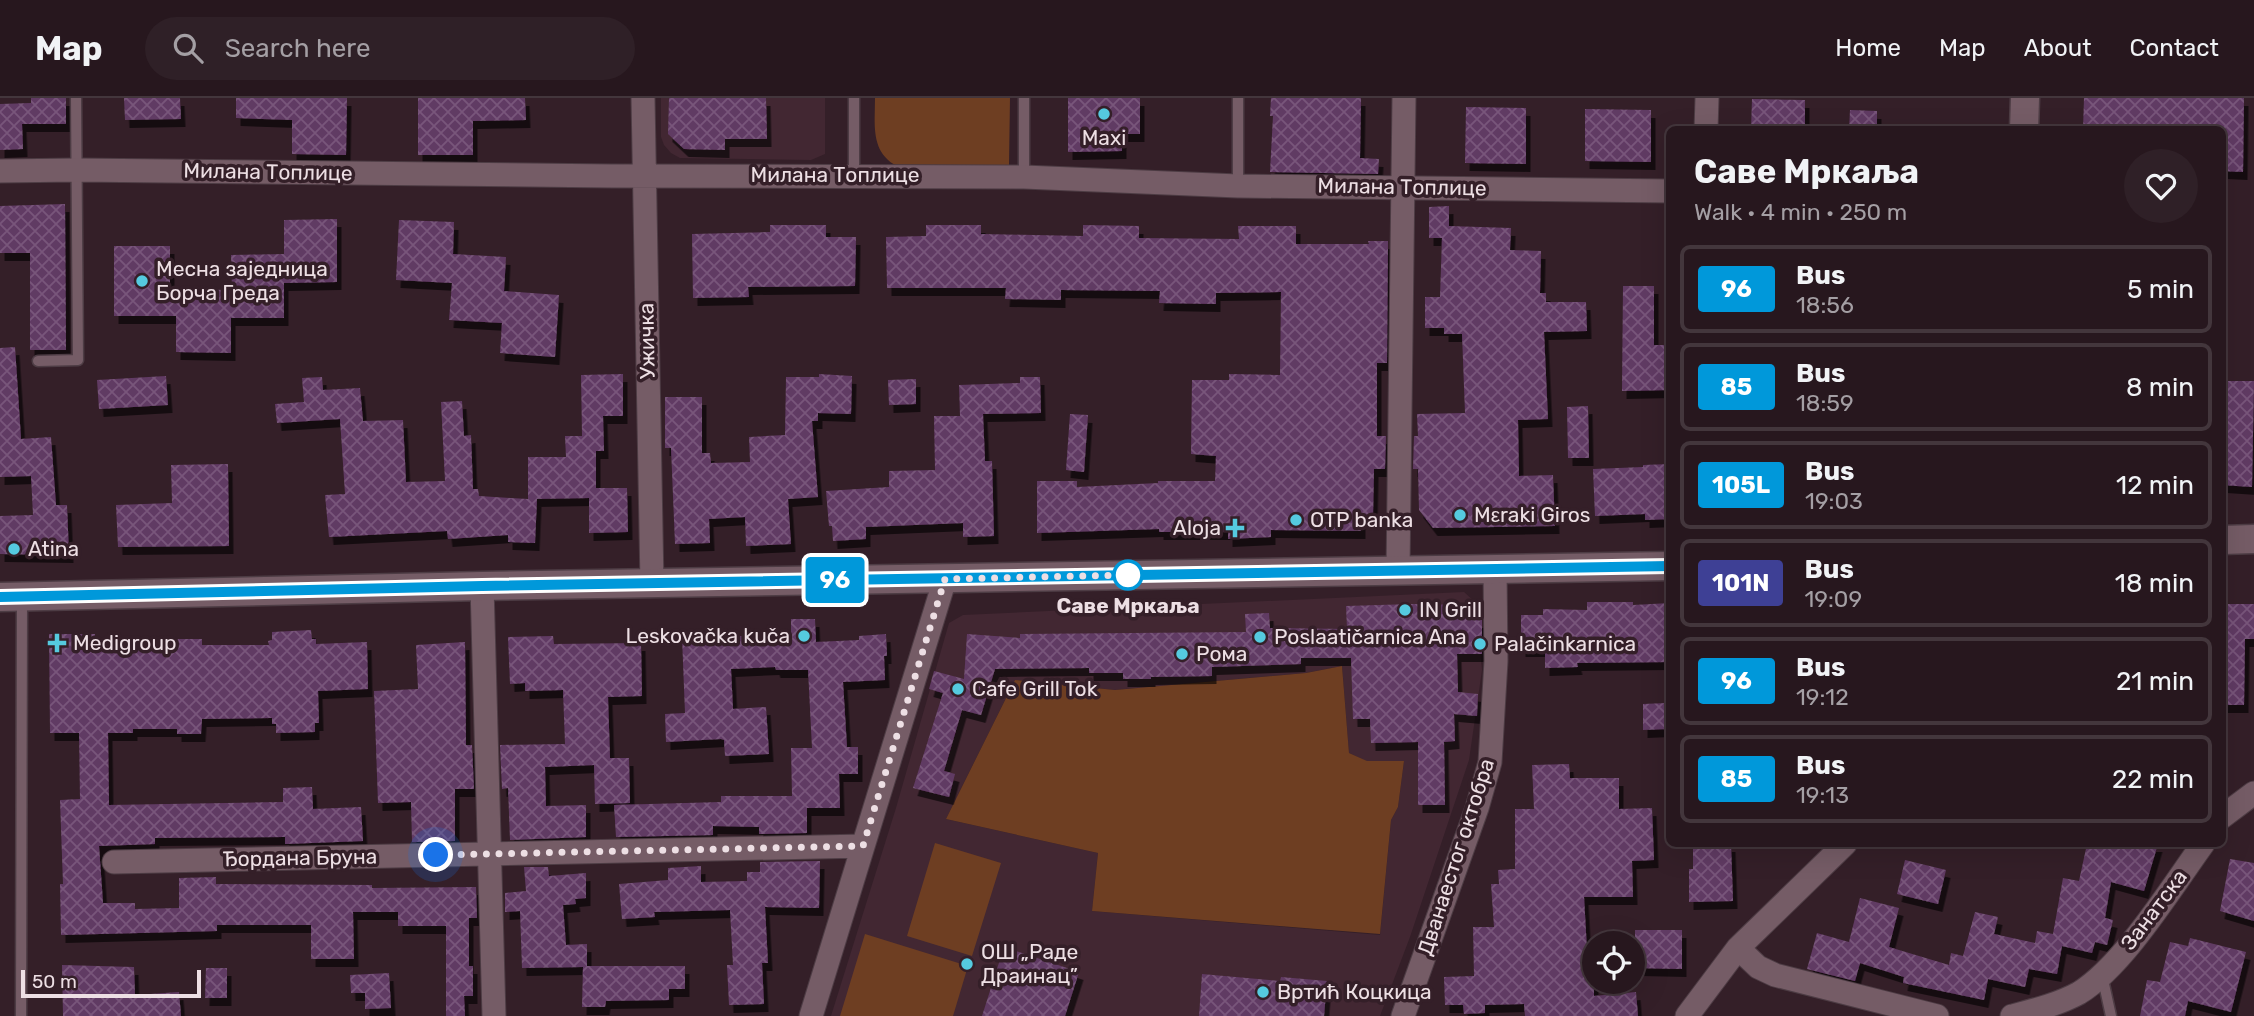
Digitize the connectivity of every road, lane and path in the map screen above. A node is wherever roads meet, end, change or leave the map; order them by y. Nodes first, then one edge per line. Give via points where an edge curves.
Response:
1 (76, 98) edge
2 (643, 98) edge
3 (854, 98) edge
4 (1024, 98) edge
5 (1238, 98) edge
6 (1404, 98) edge
7 (1707, 98) edge
8 (2025, 98) edge
9 (1706, 126) edge
10 (2024, 126) edge
11 (77, 170) junction
12 (0, 171) edge
13 (643, 175) junction
14 (854, 175) junction
15 (1024, 177) junction
16 (1238, 186) junction
17 (1403, 187) junction
18 (1666, 191) edge
19 (38, 361) dead end
20 (2254, 539) edge
21 (2226, 540) edge
22 (1666, 566) edge
23 (1398, 570) junction
24 (1495, 570) junction
25 (945, 579) junction
26 (653, 584) junction
27 (482, 586) junction
28 (11, 596) edge
29 (2254, 793) edge
30 (2226, 814) edge
31 (863, 846) junction
32 (1842, 847) edge
33 (2201, 847) edge
34 (489, 854) junction
35 (114, 862) dead end
36 (1738, 948) junction
37 (2102, 975) junction
38 (21, 1016) edge
39 (494, 1016) edge
40 (811, 1016) edge
41 (1403, 1016) edge
42 (1687, 1016) edge
43 (1935, 1016) edge
44 (2012, 1016) edge
45 (2111, 1016) edge

1 - 11 lane
2 - 13 street, Ужичка
3 - 14 lane
4 - 15 lane
5 - 16 lane
6 - 17 street
7 - 9 street
8 - 10 street
11 - 12 street, Милана Топлице
11 - 13 street, Милана Топлице
11 - 19 lane via 78,360
13 - 14 street, Милана Топлице
13 - 26 street, Ужичка
14 - 15 street, Милана Топлице
15 - 16 street, Милана Топлице
16 - 17 street, Милана Топлице
17 - 18 street, Милана Топлице
17 - 23 street
20 - 21 street
22 - 24 street
23 - 24 street
23 - 25 street
24 - 41 street, Дванаестог октобра via 1490,762
25 - 26 street
25 - 31 street
26 - 27 street
27 - 28 street
27 - 34 street
28 - 38 lane
29 - 30 street
31 - 34 street, Ђордана Бруна
31 - 40 street
32 - 36 street
33 - 37 street, Занатска
34 - 35 street, Ђордана Бруна
34 - 39 street
36 - 42 street
36 - 43 street via 1758,967 1775,975
37 - 44 street, Занатска via 2061,1001
37 - 45 lane

